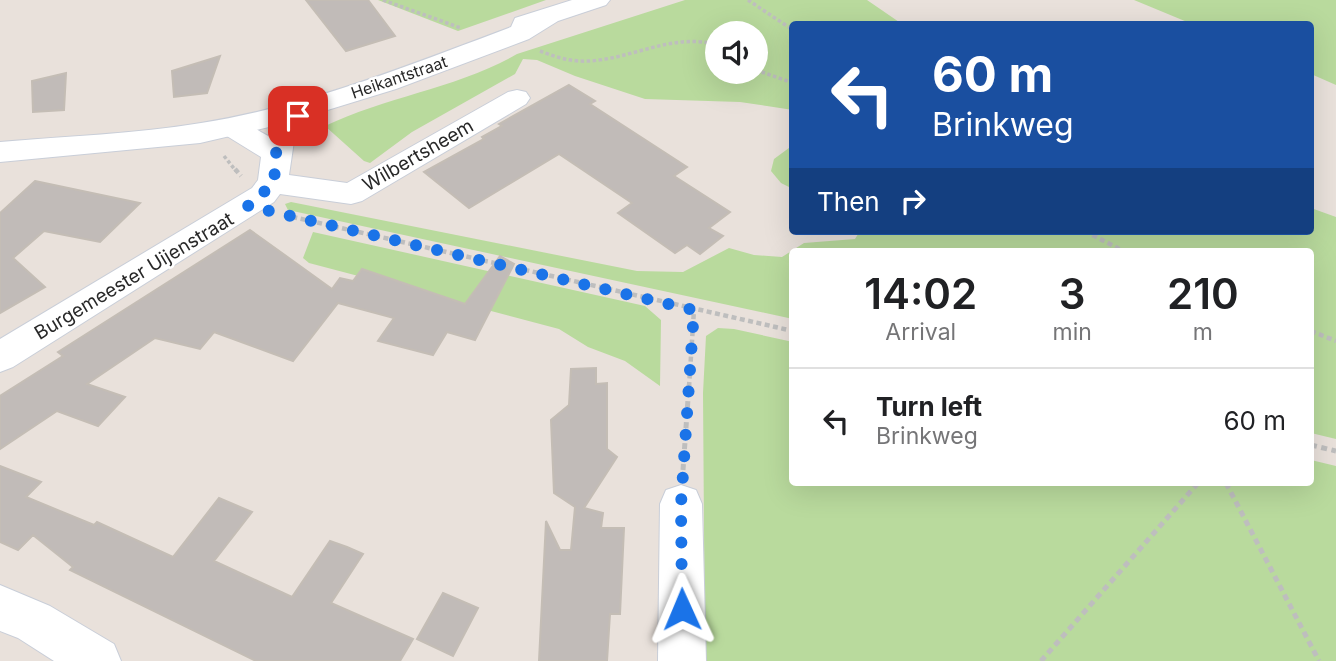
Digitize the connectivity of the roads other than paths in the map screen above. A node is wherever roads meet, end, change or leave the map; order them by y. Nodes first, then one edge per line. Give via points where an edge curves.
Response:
1 (597, 0) edge
2 (547, 19) junction
3 (516, 98) dead end
4 (306, 108) junction
5 (232, 127) junction
6 (164, 135) junction
7 (0, 152) edge
8 (275, 168) junction
9 (0, 357) edge
10 (681, 504) road end
11 (0, 608) edge
12 (97, 661) edge
13 (682, 661) edge

1 - 2 street, Heikantstraat
2 - 4 street, Heikantstraat via 487,46
2 - 6 street, Heikantstraat via 478,38 337,91
3 - 8 street, Wilbertsheem via 351,194
4 - 5 street, Heikantstraat
4 - 8 street, Burgemeester Uijenstraat via 290,124
5 - 6 street, Heikantstraat
5 - 8 street
6 - 7 street, Heikantstraat
8 - 9 street, Burgemeester Uijenstraat via 248,206
10 - 13 street
11 - 12 street via 34,622

